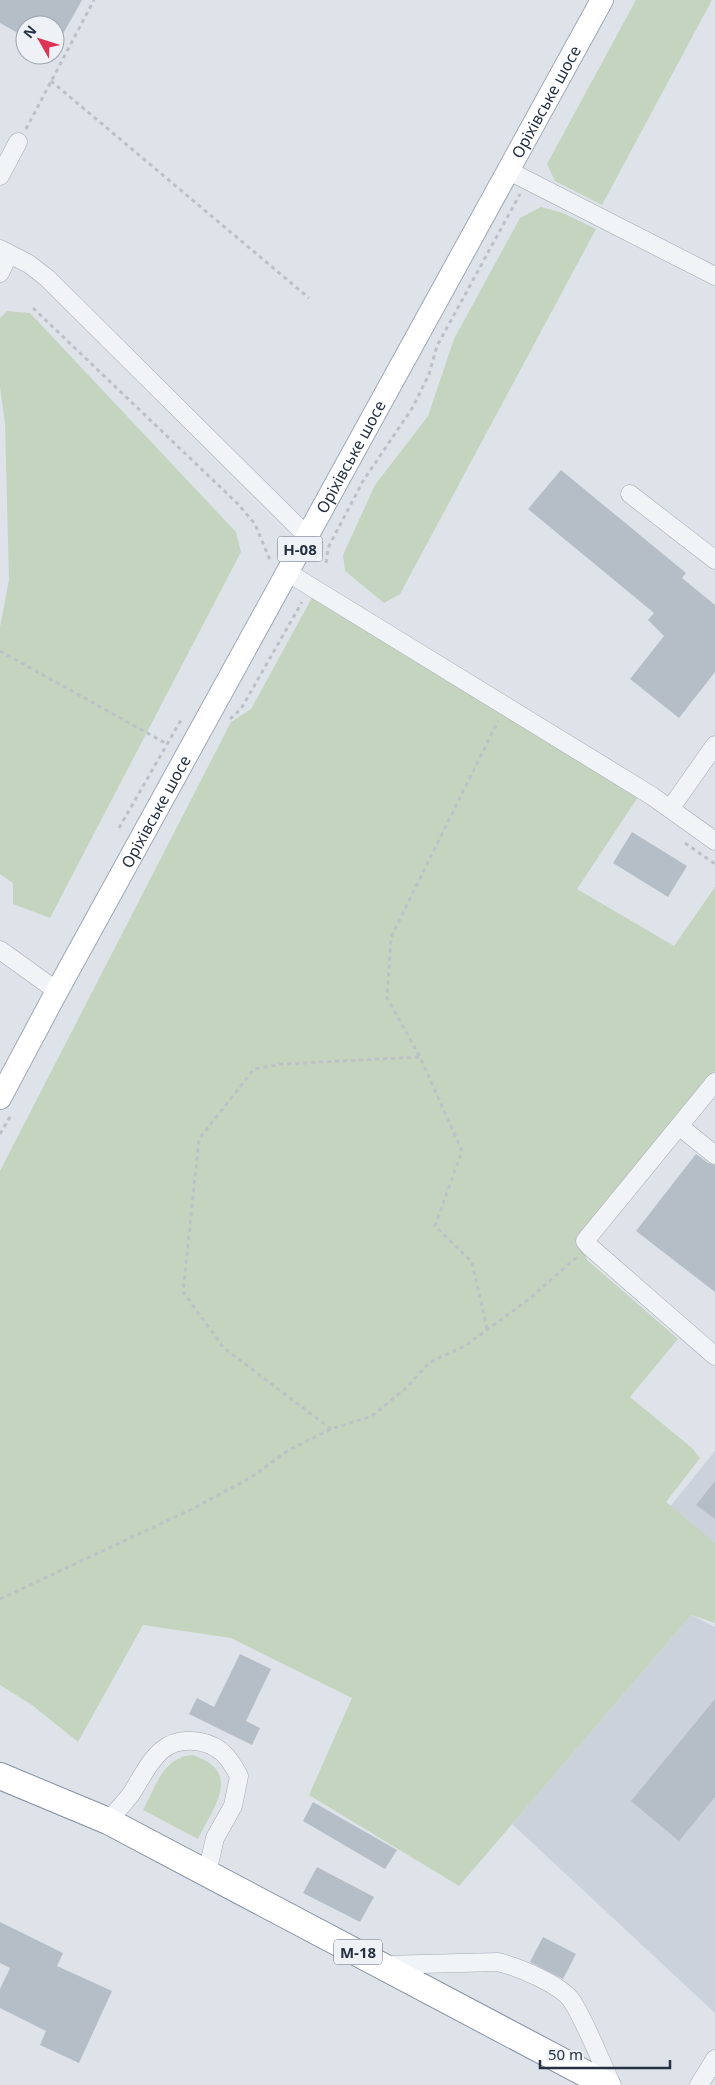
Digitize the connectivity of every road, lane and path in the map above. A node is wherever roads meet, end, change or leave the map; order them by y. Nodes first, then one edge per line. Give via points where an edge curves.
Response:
1 (94, 0) edge
2 (602, 0) edge
3 (51, 81) junction
4 (18, 142) joint
5 (0, 176) edge
6 (518, 176) junction
7 (5, 252) edge
8 (0, 273) edge
9 (715, 276) edge
10 (309, 298) dead end
11 (33, 308) dead end
12 (630, 494) dead end
13 (307, 536) junction
14 (715, 560) edge
15 (326, 563) dead end
16 (279, 566) junction
17 (0, 651) edge
18 (507, 706) junction
19 (167, 744) dead end
20 (715, 745) edge
21 (670, 809) junction
22 (714, 840) edge
23 (0, 950) edge
24 (57, 990) junction
25 (420, 1057) junction
26 (715, 1082) edge
27 (0, 1098) edge
28 (679, 1126) junction
29 (715, 1155) edge
30 (589, 1246) junction
31 (487, 1329) junction
32 (715, 1356) edge
33 (332, 1429) junction
34 (0, 1599) edge
35 (0, 1776) edge
36 (108, 1821) junction
37 (207, 1873) junction
38 (381, 1965) junction
39 (715, 2059) edge
40 (607, 2085) edge
41 (612, 2085) edge
42 (699, 2085) edge

1 - 3 path
2 - 6 main road, Оріхівське шосе / Н-08
3 - 4 path
3 - 10 path
4 - 5 street
6 - 9 street
6 - 13 main road, Оріхівське шосе / Н-08
6 - 15 path via 437,346 430,374 413,407 363,482 328,548
7 - 8 street
7 - 13 street via 47,278
11 - 16 path via 238,504
12 - 14 street
13 - 16 main road, Оріхівське шосе / Н-08
16 - 18 street
16 - 24 main road, Оріхівське шосе / Н-08
17 - 19 path
18 - 21 street
18 - 25 path via 391,937 387,998
20 - 21 street
21 - 22 street
23 - 24 street
24 - 27 main road, Оріхівське шосе / Н-08
25 - 31 path via 462,1151 434,1226 472,1262
25 - 33 path via 282,1064 254,1069 199,1139 182,1292 224,1348
26 - 28 street
28 - 29 street
28 - 30 street via 585,1241
30 - 31 path via 529,1299
30 - 32 street
31 - 33 path via 465,1346 430,1362 405,1389 372,1416
33 - 34 path via 289,1450 250,1478 190,1510
35 - 36 highway, М-18
36 - 37 highway, М-18
36 - 37 street via 132,1792 148,1764 172,1742 191,1740 211,1744 229,1756 239,1776 233,1806 215,1838
37 - 38 highway, М-18
38 - 40 highway, М-18
38 - 41 street via 498,1962 514,1966 572,2001
39 - 42 street

